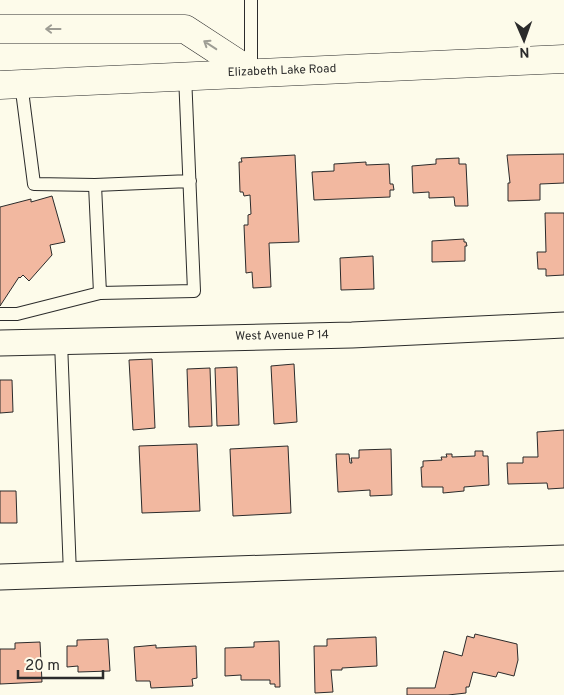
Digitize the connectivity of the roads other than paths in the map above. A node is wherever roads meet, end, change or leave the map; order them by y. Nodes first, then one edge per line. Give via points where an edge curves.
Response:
1 (251, 0) edge
2 (0, 29) edge
3 (564, 58) edge
4 (251, 72) junction
5 (185, 75) junction
6 (10, 84) edge
7 (190, 181) junction
8 (95, 185) junction
9 (100, 293) junction
10 (0, 314) edge
11 (564, 324) edge
12 (61, 342) junction
13 (0, 343) edge
14 (564, 558) edge
15 (70, 574) junction
16 (0, 577) edge

1 - 4 lane
4 -> 2 main road via 185,28
3 - 4 main road, Elizabeth Lake Road
4 - 5 main road, Elizabeth Lake Road
5 - 6 main road, Elizabeth Lake Road
5 - 7 lane
6 - 8 lane via 34,184
7 - 8 lane
7 - 9 lane via 194,291
8 - 9 lane
9 - 10 lane via 17,314
11 - 12 street, West Avenue P 14 via 352,335
12 - 13 street, West Avenue P 14
12 - 15 lane
14 - 15 street
15 - 16 street

